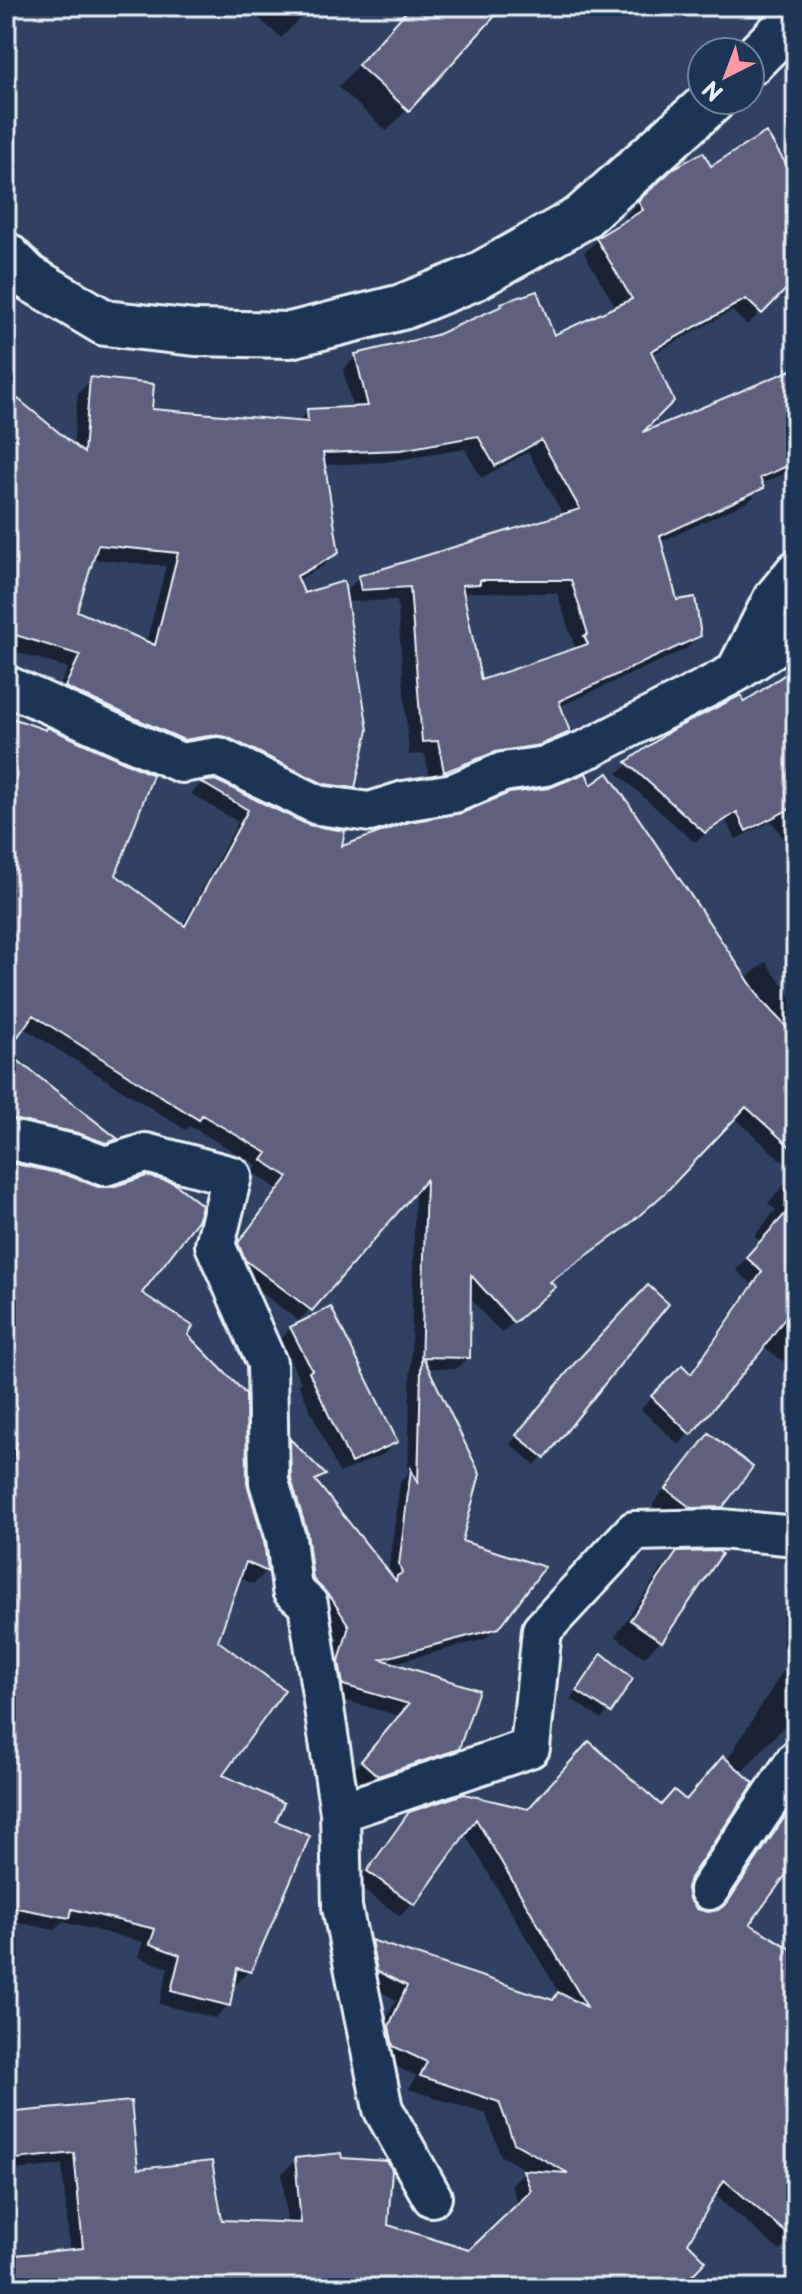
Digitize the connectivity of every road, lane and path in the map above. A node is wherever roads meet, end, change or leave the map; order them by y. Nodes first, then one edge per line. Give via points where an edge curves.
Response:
1 (796, 17) edge
2 (766, 47) edge
3 (695, 116) edge
4 (6, 255) edge
5 (796, 570) edge
6 (796, 633) edge
7 (735, 673) junction
8 (6, 685) edge
9 (6, 1139) edge
10 (796, 1536) edge
11 (796, 1760) edge
12 (340, 1812) junction
13 (709, 1890) dead end
14 (432, 2197) dead end

1 - 2 street
3 - 4 street via 581,218 476,277 402,307 290,335 195,333 105,323 28,277
5 - 7 street via 773,598
6 - 7 street
7 - 8 street via 546,766 503,772 454,793 370,812 318,805 218,757 181,763
9 - 12 street via 105,1166 146,1153 232,1176 215,1245 267,1363 269,1482 286,1538 292,1590 308,1604
10 - 12 street via 721,1529 634,1531 542,1630 530,1748
11 - 13 street
12 - 14 street via 342,1907 383,2109

